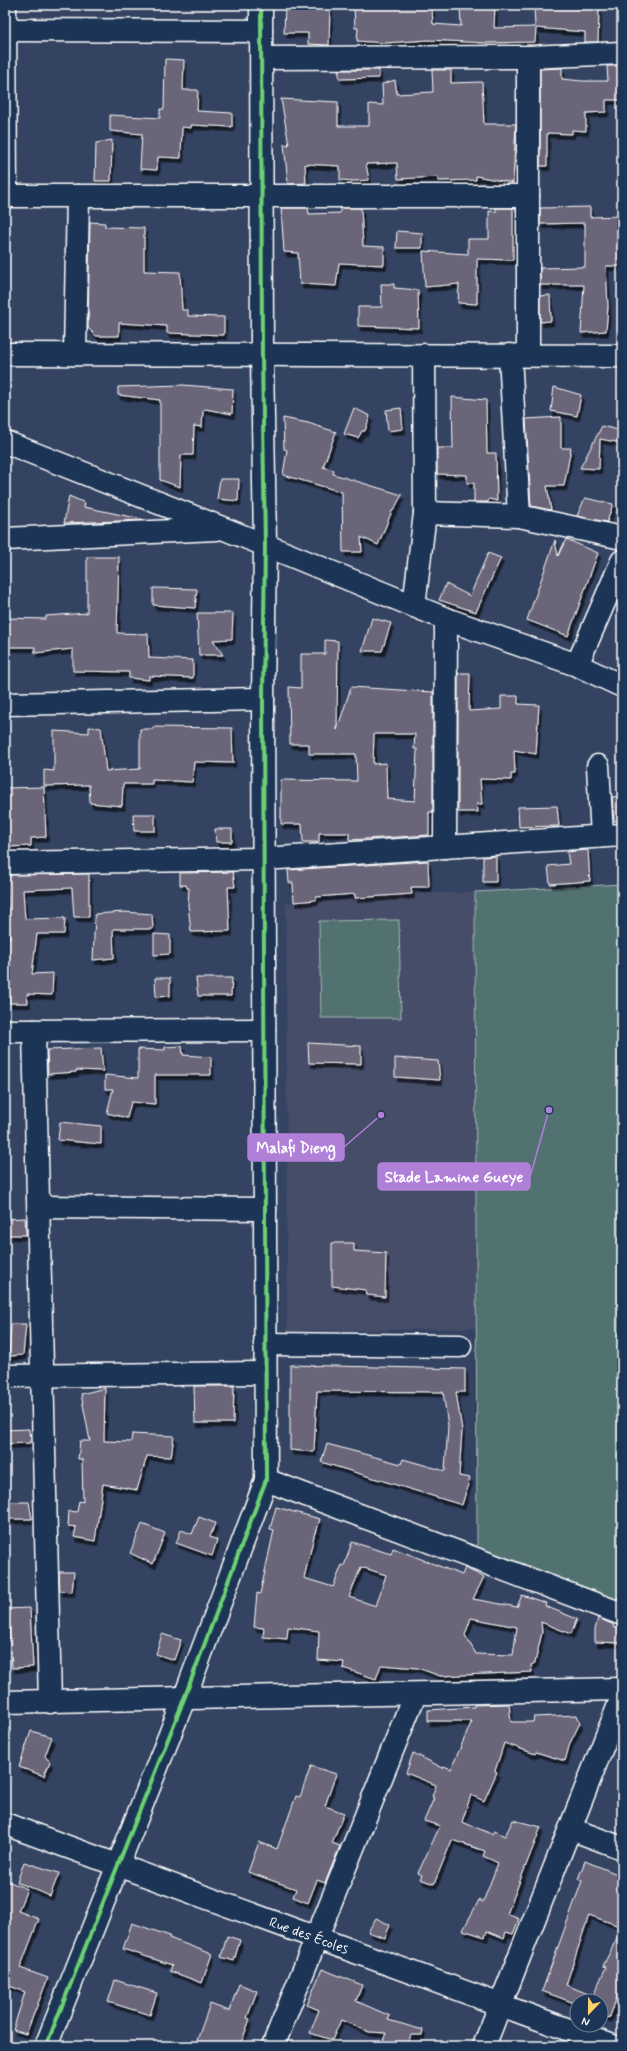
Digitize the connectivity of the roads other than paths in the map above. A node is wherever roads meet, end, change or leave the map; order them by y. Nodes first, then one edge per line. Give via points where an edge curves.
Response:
1 (5, 5) edge
2 (261, 5) edge
3 (5, 30) edge
4 (261, 31) junction
5 (622, 53) edge
6 (528, 57) junction
7 (262, 58) junction
8 (5, 196) edge
9 (78, 196) junction
10 (262, 196) junction
11 (528, 196) junction
12 (5, 354) edge
13 (75, 354) junction
14 (262, 355) junction
15 (424, 355) junction
16 (519, 355) junction
17 (622, 356) edge
18 (5, 442) edge
19 (425, 513) junction
20 (519, 516) junction
21 (224, 529) junction
22 (622, 538) edge
23 (5, 539) edge
24 (265, 544) junction
25 (622, 561) edge
26 (414, 606) junction
27 (446, 619) junction
28 (577, 665) junction
29 (622, 686) edge
30 (263, 699) junction
31 (5, 704) edge
32 (598, 766) dead end
33 (612, 835) edge
34 (445, 847) junction
35 (264, 859) junction
36 (5, 863) edge
37 (264, 1030) junction
38 (5, 1031) edge
39 (34, 1031) junction
40 (39, 1207) junction
41 (265, 1209) junction
42 (265, 1344) junction
43 (460, 1346) dead end
44 (265, 1373) junction
45 (5, 1376) edge
46 (43, 1376) junction
47 (266, 1480) junction
48 (622, 1614) edge
49 (622, 1689) edge
50 (415, 1694) junction
51 (622, 1697) edge
52 (184, 1699) junction
53 (5, 1702) edge
54 (50, 1702) junction
55 (5, 1824) edge
56 (571, 1829) junction
57 (622, 1848) edge
58 (117, 1865) junction
59 (317, 1938) junction
60 (500, 2005) junction
61 (46, 2046) edge
62 (273, 2046) edge
63 (484, 2046) edge
64 (613, 2046) edge

1 - 3 street
2 - 4 street
3 - 4 street
3 - 8 street
4 - 7 street
5 - 6 street
6 - 7 street
6 - 11 street
7 - 10 street
8 - 9 street
9 - 10 street
9 - 13 street
10 - 11 street
10 - 14 street
11 - 16 street
12 - 13 street
13 - 14 street
14 - 15 street
14 - 24 street
15 - 16 street
15 - 19 street
16 - 17 street
16 - 20 street
18 - 21 street
19 - 20 street
19 - 26 street
20 - 22 street
21 - 23 street
21 - 24 street
24 - 26 street
24 - 30 street
25 - 28 street
26 - 27 street
27 - 28 street
27 - 34 street
28 - 29 street
30 - 31 street
30 - 35 street
32 - 33 street
33 - 34 street
34 - 35 street
35 - 36 street
35 - 37 street
37 - 39 street
37 - 41 street
38 - 39 street
39 - 40 street
40 - 41 street
40 - 46 street
41 - 42 street
42 - 43 street
42 - 44 street
44 - 46 street
44 - 47 street
45 - 46 street
46 - 54 street
47 - 48 street
47 - 52 street
49 - 50 street
50 - 52 street
50 - 59 street
51 - 56 street
52 - 54 street
52 - 58 street
53 - 54 street
55 - 58 street, Rue des Écoles
56 - 57 street
56 - 60 street
58 - 59 street, Rue des Écoles
58 - 61 street
59 - 60 street, Rue des Écoles
59 - 62 street
60 - 63 street
60 - 64 street, Rue des Écoles

